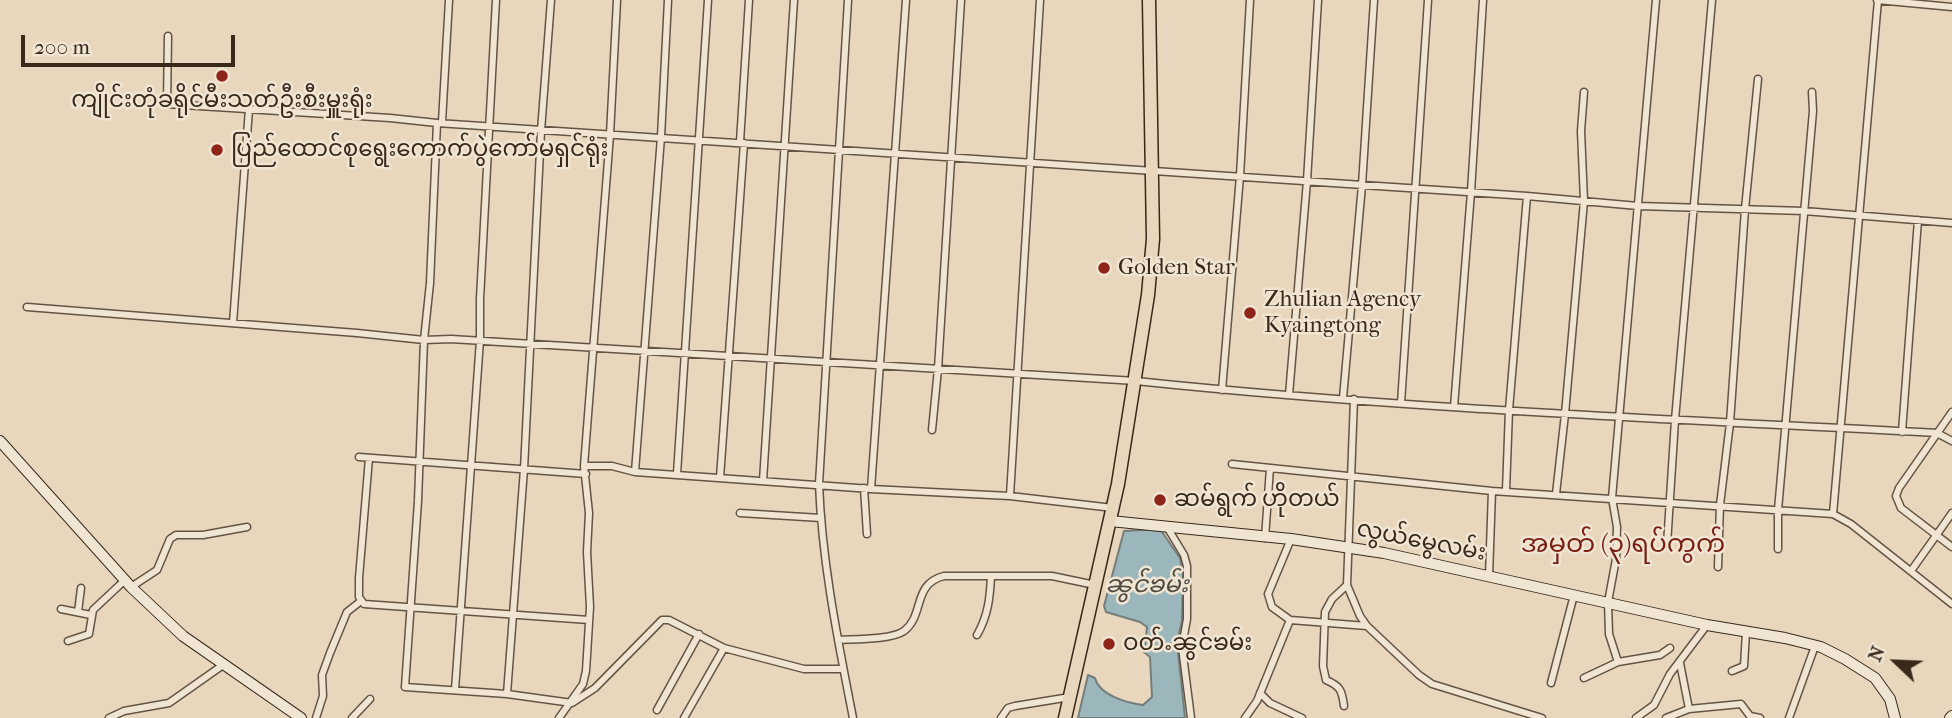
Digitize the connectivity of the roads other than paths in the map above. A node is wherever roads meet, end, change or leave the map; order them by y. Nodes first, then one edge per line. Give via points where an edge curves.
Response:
1 (449, 0) edge
2 (496, 0) edge
3 (551, 0) edge
4 (617, 0) edge
5 (668, 0) edge
6 (708, 0) edge
7 (749, 0) edge
8 (794, 0) edge
9 (848, 0) edge
10 (906, 0) edge
11 (961, 0) edge
12 (1040, 0) edge
13 (1149, 0) edge
14 (1250, 0) edge
15 (1318, 0) edge
16 (1374, 0) edge
17 (1428, 0) edge
18 (1483, 0) edge
19 (1656, 0) edge
20 (1712, 0) edge
21 (1877, 0) edge
22 (1952, 7) edge
23 (168, 36) dead end
24 (1758, 79) dead end
25 (1584, 92) dead end
26 (1812, 92) dead end
27 (249, 109) junction
28 (439, 122) junction
29 (490, 127) junction
30 (541, 131) junction
31 (610, 135) junction
32 (661, 137) junction
33 (700, 140) junction
34 (742, 143) junction
35 (785, 146) junction
36 (839, 149) junction
37 (896, 153) junction
38 (950, 157) junction
39 (1031, 162) junction
40 (1152, 170) junction
41 (1240, 176) junction
42 (1307, 181) junction
43 (1362, 185) junction
44 (1416, 188) junction
45 (1471, 192) junction
46 (1527, 196) junction
47 (1584, 201) junction
48 (1638, 206) junction
49 (1694, 208) junction
50 (1745, 209) junction
51 (1804, 211) junction
52 (1860, 216) junction
53 (1918, 220) junction
54 (1952, 223) edge
55 (27, 307) dead end
56 (233, 323) junction
57 (424, 340) junction
58 (480, 340) junction
59 (531, 344) junction
60 (592, 347) junction
61 (646, 350) junction
62 (685, 353) junction
63 (728, 355) junction
64 (772, 358) junction
65 (826, 362) junction
66 (881, 365) junction
67 (938, 369) junction
68 (1018, 374) junction
69 (1136, 381) junction
70 (1222, 390) junction
71 (1289, 395) junction
72 (1342, 398) junction
73 (1354, 399) junction
74 (1401, 403) junction
75 (1454, 407) junction
76 (1509, 410) junction
77 (1952, 412) edge
78 (1565, 414) junction
79 (1621, 415) junction
80 (1675, 420) junction
81 (1730, 423) junction
82 (1785, 425) junction
83 (1840, 428) junction
84 (932, 430) dead end
85 (1902, 432) junction
86 (1937, 433) junction
87 (0, 441) edge
88 (1952, 441) edge
89 (359, 457) dead end
90 (369, 458) junction
91 (420, 462) junction
92 (1232, 464) dead end
93 (471, 466) junction
94 (584, 466) junction
95 (1270, 468) junction
96 (524, 469) junction
97 (635, 472) junction
98 (586, 474) junction
99 (677, 474) junction
100 (1352, 477) junction
101 (720, 478) junction
102 (763, 481) junction
103 (819, 484) junction
104 (868, 488) junction
105 (1492, 491) junction
106 (1506, 491) junction
107 (1556, 494) junction
108 (1010, 496) junction
109 (1612, 498) junction
110 (1669, 502) junction
111 (1720, 505) junction
112 (1778, 510) junction
113 (740, 513) dead end
114 (1952, 513) edge
115 (1833, 514) junction
116 (1112, 515) junction
117 (821, 518) junction
118 (1166, 526) junction
119 (247, 527) dead end
120 (867, 534) dead end
121 (1936, 535) junction
122 (1265, 538) junction
123 (1291, 539) junction
124 (1667, 545) dead end
125 (1347, 547) junction
126 (1952, 547) edge
127 (1778, 549) dead end
128 (1718, 567) dead end
129 (1911, 571) junction
130 (991, 576) junction
131 (1489, 576) junction
132 (128, 584) junction
133 (1096, 585) junction
134 (1347, 585) junction
135 (81, 588) dead end
136 (1574, 595) junction
137 (360, 601) junction
138 (1608, 602) junction
139 (1952, 604) edge
140 (411, 608) junction
141 (61, 609) dead end
142 (460, 611) junction
143 (78, 612) junction
144 (513, 614) junction
145 (91, 615) junction
146 (589, 620) junction
147 (1290, 620) junction
148 (1324, 622) junction
149 (1707, 625) junction
150 (1367, 626) junction
151 (1746, 632) junction
152 (699, 634) junction
153 (977, 635) dead end
154 (838, 640) junction
155 (68, 641) dead end
156 (1815, 646) junction
157 (724, 648) junction
158 (1670, 648) dead end
159 (1618, 662) junction
160 (1680, 663) junction
161 (223, 665) junction
162 (843, 669) junction
163 (1732, 671) dead end
164 (1584, 678) dead end
165 (1551, 683) dead end
166 (455, 690) junction
167 (1260, 693) junction
168 (507, 694) junction
169 (1070, 697) junction
170 (370, 699) dead end
171 (572, 703) junction
172 (1344, 706) dead end
173 (657, 710) dead end
174 (1685, 713) edge
175 (125, 715) edge
176 (110, 718) edge
177 (301, 718) edge
178 (316, 718) edge
179 (352, 718) edge
180 (559, 718) edge
181 (684, 718) edge
182 (853, 718) edge
183 (1001, 718) edge
184 (1065, 718) edge
185 (1191, 718) edge
186 (1245, 718) edge
187 (1302, 718) edge
188 (1542, 718) edge
189 (1636, 718) edge
190 (1666, 718) edge
191 (1760, 718) edge
192 (1789, 718) edge
193 (1895, 718) edge

1 - 28 street
2 - 29 street
3 - 30 street
4 - 31 street
5 - 32 street
6 - 33 street
7 - 34 street
8 - 35 street
9 - 36 street
10 - 37 street
11 - 38 street
12 - 39 street
13 - 40 highway
14 - 41 street
15 - 42 street
16 - 43 street
17 - 44 street
18 - 45 street
19 - 48 street
20 - 49 street
21 - 22 street
21 - 52 street
23 - 27 street via 167,104
24 - 50 street
25 - 47 street
26 - 51 street
27 - 28 street
27 - 56 street
28 - 29 street
28 - 57 street
29 - 30 street
29 - 58 street
30 - 31 street
30 - 59 street
31 - 32 street
31 - 60 street
32 - 33 street
32 - 61 street
33 - 34 street
33 - 62 street
34 - 35 street
34 - 63 street
35 - 36 street
35 - 64 street
36 - 37 street
36 - 65 street
37 - 38 street
37 - 66 street
38 - 39 street
38 - 67 street
39 - 40 street
39 - 68 street
40 - 41 street
40 - 69 highway via 1153,239
41 - 42 street
41 - 70 street
42 - 43 street
42 - 71 street
43 - 44 street
43 - 72 street
44 - 45 street
44 - 74 street
45 - 46 street
45 - 75 street
46 - 47 street
46 - 76 street
47 - 48 street
47 - 78 street
48 - 49 street
48 - 79 street
49 - 50 street
49 - 80 street
50 - 51 street
50 - 81 street
51 - 52 street
51 - 82 street
52 - 53 street
52 - 83 street
53 - 54 street
53 - 85 street
55 - 56 street
56 - 57 street
57 - 58 street
57 - 91 street
58 - 59 street
58 - 93 street
59 - 60 street
59 - 96 street
60 - 61 street
60 - 94 street
61 - 62 street
61 - 97 street
62 - 63 street
62 - 99 street
63 - 64 street
63 - 101 street
64 - 65 street
64 - 102 street
65 - 66 street
65 - 103 street
66 - 67 street
66 - 104 street
67 - 68 street
67 - 84 street
68 - 69 street
68 - 108 street
69 - 70 street
69 - 116 highway
70 - 71 street
71 - 72 street
72 - 73 street
73 - 74 street
73 - 100 street
74 - 75 street
75 - 76 street
76 - 78 street
76 - 106 street
77 - 86 street
78 - 79 street
78 - 107 street
79 - 80 street
79 - 109 street
80 - 81 street
80 - 110 street
81 - 82 street
81 - 111 street
82 - 83 street
82 - 112 street
83 - 85 street
83 - 115 street
85 - 86 street
86 - 88 street
86 - 121 street via 1896,496 1901,508
87 - 132 street
89 - 90 street
90 - 91 street
90 - 137 street
91 - 93 street
91 - 140 street
92 - 95 street
93 - 96 street
93 - 142 street
94 - 97 street
94 - 98 street
95 - 100 street
95 - 122 street
96 - 98 street
96 - 144 street
97 - 99 street
98 - 146 street
99 - 101 street
100 - 105 street
100 - 125 street
101 - 102 street
102 - 103 street
103 - 104 street
103 - 117 street
104 - 108 street
104 - 120 street
105 - 106 street
105 - 131 street
106 - 107 street
107 - 109 street
108 - 116 street
109 - 110 street
109 - 138 street via 1616,559
110 - 111 street
110 - 124 street
111 - 112 street
111 - 128 street
112 - 115 street
112 - 127 street
113 - 117 street
114 - 121 street
115 - 129 street
116 - 118 street, လွယ်မွေလမ်း
116 - 133 highway
117 - 154 street
118 - 122 street, လွယ်မွေလမ်း
118 - 185 street via 1187,566 1188,612 1182,647
119 - 132 street via 176,535 170,538 157,570
121 - 126 street
121 - 129 street
122 - 123 street, လွယ်မွေလမ်း
123 - 125 street, လွယ်မွေလမ်း
123 - 147 street via 1268,594 1272,607
125 - 131 street, လွယ်မွေလမ်း
125 - 134 street
129 - 139 street
130 - 133 street via 1052,576
130 - 153 street via 989,603
130 - 154 street via 935,578 923,591 903,632
131 - 136 street, လွယ်မွေလမ်း
132 - 145 street
132 - 161 street via 183,636
133 - 169 highway
134 - 148 street via 1332,599
134 - 150 street
135 - 143 street
136 - 138 street, လွယ်မွေလမ်း
136 - 165 street
137 - 140 street
137 - 178 street via 347,612 330,653
138 - 149 street, လွယ်မွေလမ်း
138 - 159 street via 1609,634
140 - 142 street
140 - 166 street via 405,687
141 - 143 street
142 - 144 street
142 - 166 street
143 - 145 street
144 - 146 street
144 - 168 street
145 - 155 street via 89,635
146 - 171 street via 583,684
147 - 148 street
147 - 167 street
148 - 150 street
148 - 172 street via 1325,680 1339,685
149 - 151 street, လွယ်မွေလမ်း
149 - 160 street
150 - 188 street via 1432,684
151 - 156 street, လွယ်မွေလမ်း
151 - 163 street via 1744,666
152 - 157 street
152 - 171 street via 662,620 595,688
152 - 173 street
154 - 162 street
156 - 192 street
156 - 193 street, လွယ်မွေလမ်း via 1875,678 1890,699
157 - 162 street via 804,669
157 - 181 street
158 - 159 street via 1660,655
159 - 164 street
160 - 174 street
160 - 189 street via 1654,705
161 - 175 street via 169,703
161 - 177 street
162 - 182 street
166 - 168 street
167 - 186 street
167 - 187 street
168 - 171 street
169 - 183 street via 1008,708
169 - 184 highway
170 - 179 street
171 - 180 street
174 - 190 street
174 - 191 street via 1741,704 1750,716
175 - 176 street

